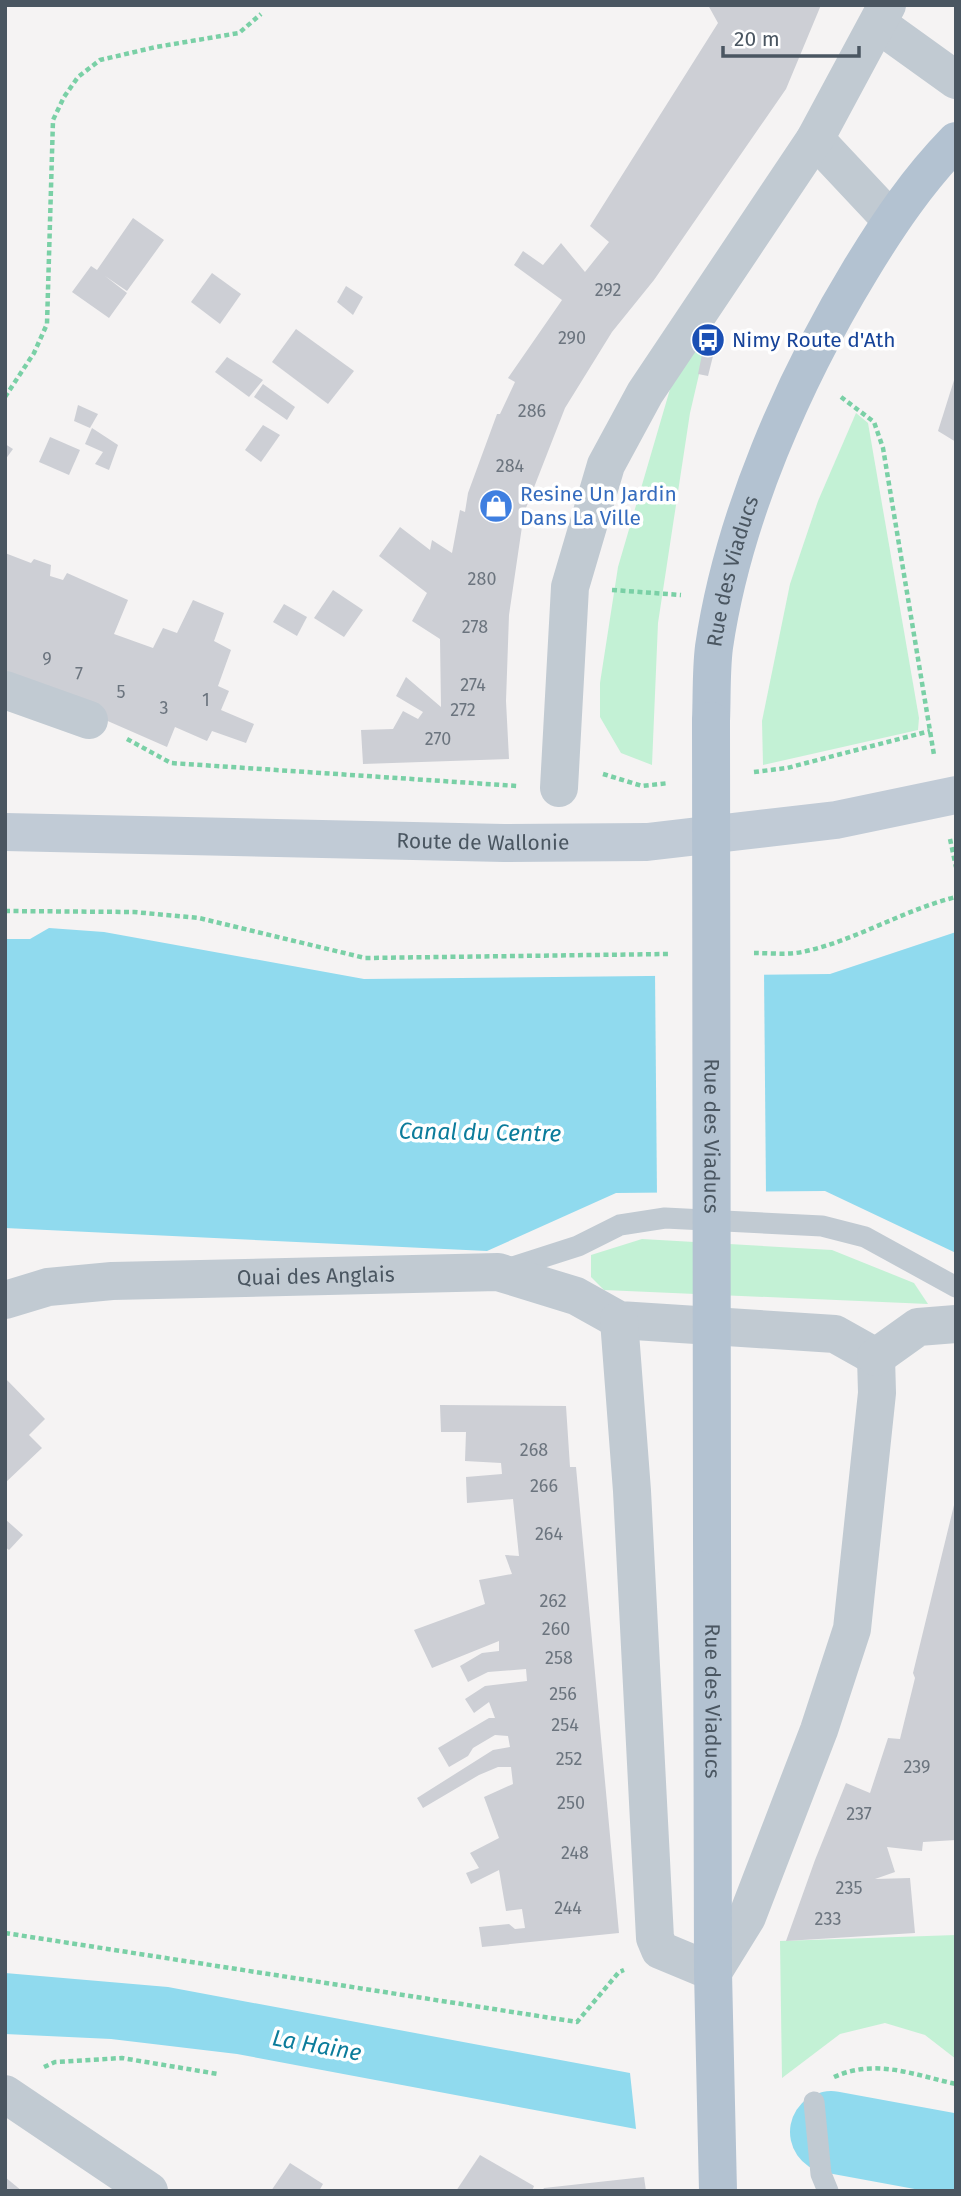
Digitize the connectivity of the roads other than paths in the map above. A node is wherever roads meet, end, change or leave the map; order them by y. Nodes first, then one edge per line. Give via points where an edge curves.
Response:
1 (883, 15) edge
2 (956, 80) edge
3 (815, 139) junction
4 (956, 141) edge
5 (891, 220) junction
6 (5, 690) edge
7 (89, 720) road end
8 (559, 789) road end
9 (949, 796) edge
10 (5, 832) edge
11 (498, 1272) junction
12 (956, 1287) edge
13 (5, 1300) edge
14 (619, 1320) junction
15 (956, 1324) edge
16 (876, 1357) junction
17 (713, 1972) junction
18 (5, 2094) edge
19 (814, 2102) road end
20 (149, 2191) edge
21 (718, 2191) edge
22 (828, 2191) edge

1 - 2 street
1 - 3 street
3 - 5 street
3 - 8 street via 645,393 606,465 570,587
4 - 5 main road, Rue des Viaducs
5 - 17 main road, Rue des Viaducs, bridge via 807,366 772,447 742,530 714,649
6 - 7 street
9 - 10 main road, Route de Wallonie via 836,820 647,842
11 - 12 lane via 578,1246 620,1225 665,1217 822,1226 865,1237
11 - 13 street, Quai des Anglais via 112,1281 48,1287
11 - 14 street, Quai des Anglais via 576,1296
14 - 16 street via 835,1334
14 - 17 street via 655,1938 660,1950
15 - 16 street via 918,1327
16 - 17 street via 877,1393 852,1629 819,1730 747,1917
17 - 21 main road, Rue des Viaducs
18 - 20 street
19 - 22 lane via 821,2174

